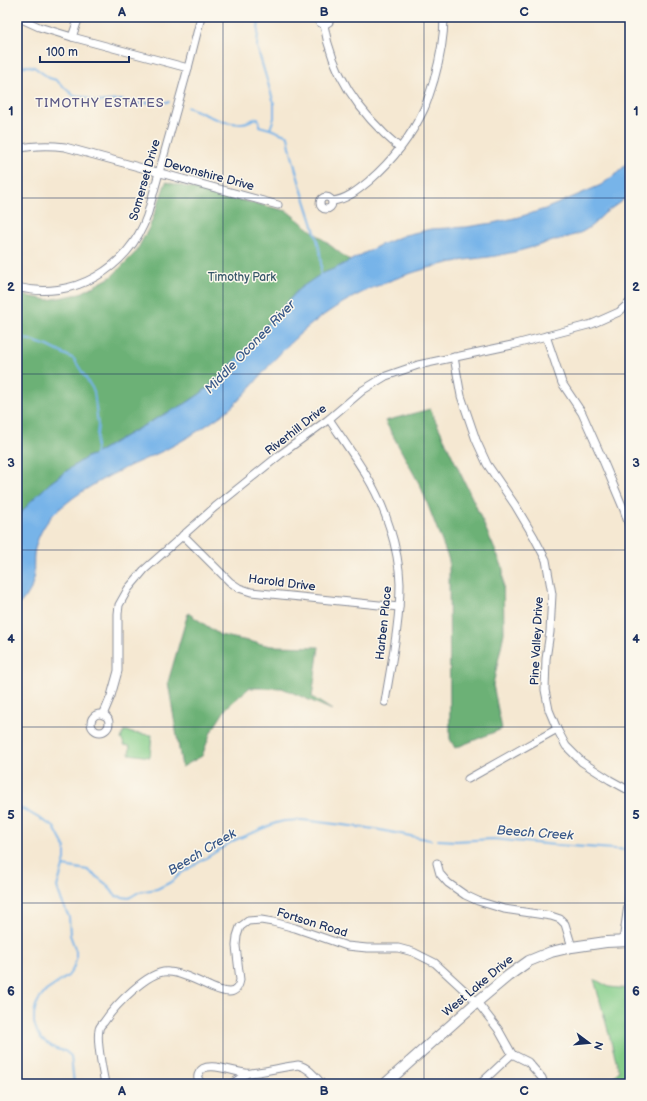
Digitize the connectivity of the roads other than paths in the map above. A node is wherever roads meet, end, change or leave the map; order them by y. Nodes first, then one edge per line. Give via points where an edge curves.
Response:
1 (18, 17) edge
2 (79, 17) edge
3 (201, 17) edge
4 (318, 17) edge
5 (330, 17) edge
6 (444, 17) edge
7 (324, 25) junction
8 (72, 37) junction
9 (188, 68) junction
10 (400, 148) junction
11 (17, 149) edge
12 (159, 172) junction
13 (332, 202) dead end
14 (278, 205) dead end
15 (17, 287) edge
16 (630, 302) edge
17 (546, 336) junction
18 (454, 357) junction
19 (328, 419) junction
20 (630, 528) edge
21 (184, 535) junction
22 (399, 607) junction
23 (385, 702) dead end
24 (103, 715) dead end
25 (557, 729) junction
26 (468, 779) dead end
27 (630, 791) edge
28 (437, 863) dead end
29 (630, 891) edge
30 (626, 941) edge
31 (572, 947) junction
32 (477, 1002) junction
33 (512, 1054) junction
34 (246, 1074) junction
35 (105, 1084) edge
36 (202, 1084) edge
37 (232, 1084) edge
38 (322, 1084) edge
39 (385, 1084) edge
40 (480, 1084) edge
41 (544, 1084) edge

1 - 8 street via 39,27
2 - 8 street
3 - 9 street, Somerset Drive
4 - 7 street via 319,22
5 - 7 street via 329,22
6 - 10 street via 441,52 429,94 415,126
7 - 10 street via 329,51 360,108
8 - 9 street
9 - 12 street, Somerset Drive
10 - 13 street via 363,185 344,199
11 - 12 street, Devonshire Drive via 49,145 65,147
12 - 14 street, Devonshire Drive
12 - 15 street, Somerset Drive via 144,224 129,249 113,265 89,281 67,288 30,290
16 - 17 street, Riverhill Drive via 619,312 592,324
17 - 18 street, Riverhill Drive
17 - 20 street via 562,383 582,413
18 - 19 street, Riverhill Drive via 386,376 363,390
18 - 25 street, Pine Valley Drive via 461,396 476,440 487,464 515,504 546,560 552,594 545,690 549,710
19 - 21 street, Riverhill Drive via 215,506
19 - 22 street, Harben Place via 366,475 381,506 398,560
21 - 22 street, Harold Drive via 230,582 250,592
21 - 24 street, Riverhill Drive via 144,570 119,604 118,671
22 - 23 street, Harben Place
25 - 26 street
25 - 27 street, Pine Valley Drive via 566,746 582,762
28 - 31 street via 440,874 448,883 478,901 504,909 560,919 565,924
29 - 30 street
30 - 31 main road, West Lake Drive
31 - 32 main road, West Lake Drive via 551,952 518,968
32 - 33 street via 498,1029
32 - 35 street, Fortson Road via 435,963 413,952 398,948 347,946 273,922 248,921 240,927 237,936 240,980 235,990 228,992 217,989 168,971 150,977 109,1014 99,1030 98,1041
32 - 39 main road, West Lake Drive
33 - 40 street
33 - 41 street via 528,1062
34 - 36 street via 228,1069 205,1068 198,1075
34 - 37 street
34 - 38 street via 298,1065 304,1067

